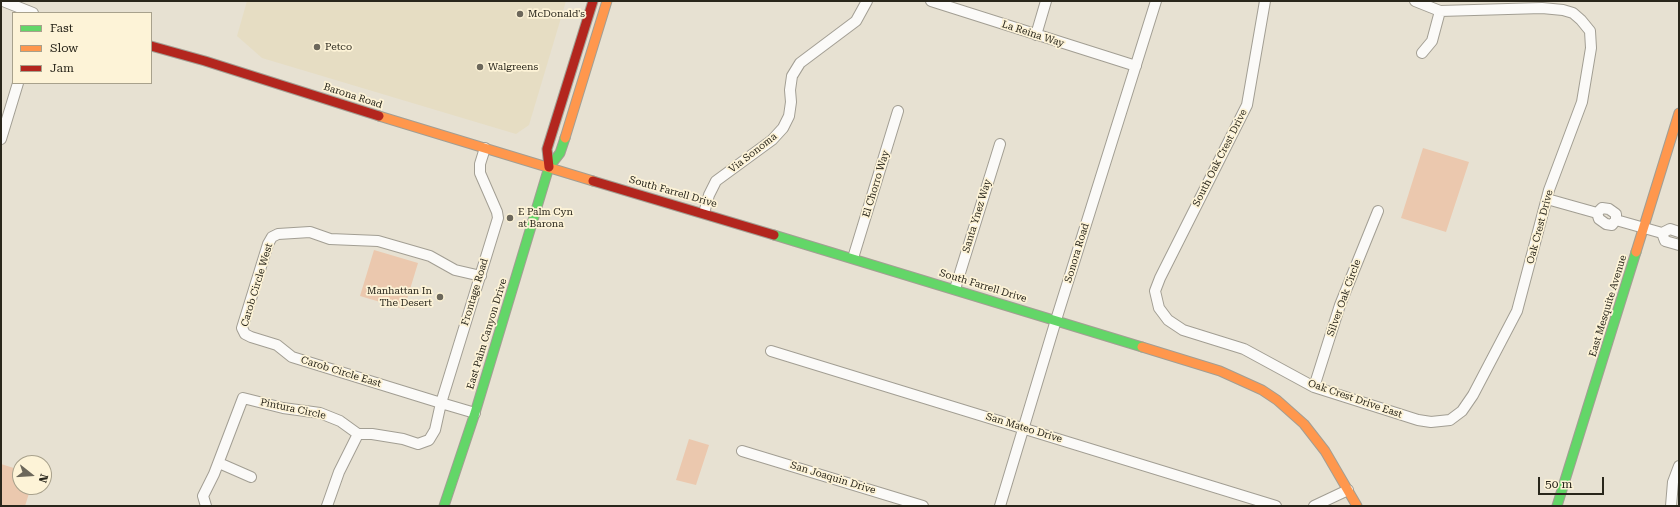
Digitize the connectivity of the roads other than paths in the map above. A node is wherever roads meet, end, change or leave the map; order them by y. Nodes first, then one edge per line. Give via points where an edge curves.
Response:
1 (3, 1) edge
2 (592, 1) edge
3 (607, 1) edge
4 (867, 1) edge
5 (933, 1) edge
6 (1046, 1) edge
7 (1156, 1) edge
8 (1265, 1) edge
9 (1416, 1) edge
10 (1440, 11) junction
11 (30, 12) edge
12 (1036, 34) junction
13 (152, 46) edge
14 (1422, 53) dead end
15 (1136, 66) junction
16 (18, 84) edge
17 (898, 111) dead end
18 (1679, 113) edge
19 (1, 139) edge
20 (1000, 144) dead end
21 (484, 148) junction
22 (549, 168) junction
23 (1547, 199) junction
24 (1378, 210) dead end
25 (704, 213) junction
26 (1644, 228) junction
27 (1679, 232) edge
28 (1662, 233) junction
29 (1679, 246) edge
30 (853, 258) junction
31 (481, 276) junction
32 (955, 289) junction
33 (1159, 308) joint
34 (1056, 320) junction
35 (245, 334) joint
36 (772, 352) dead end
37 (1314, 387) junction
38 (440, 403) junction
39 (475, 413) junction
40 (1450, 420) joint
41 (1024, 428) junction
42 (358, 434) junction
43 (742, 451) dead end
44 (219, 463) junction
45 (1679, 466) edge
46 (251, 477) dead end
47 (1348, 490) junction
48 (206, 506) edge
49 (327, 506) edge
50 (444, 506) edge
51 (923, 506) edge
52 (1000, 506) edge
53 (1276, 506) edge
54 (1314, 506) edge
55 (1357, 506) edge
56 (1557, 506) edge
57 (1671, 506) edge

1 - 11 street
2 - 22 street, East Palm Canyon Drive via 547,149
3 - 22 street, East Palm Canyon Drive via 560,152
4 - 25 street, Via Sonoma via 856,21 800,63 792,76 789,116 783,128 772,140 716,181
5 - 12 street, La Reina Way
6 - 12 street
7 - 15 street, Sonora Road
8 - 33 street, South Oak Crest Drive via 1247,105 1160,278 1155,291
9 - 10 street
10 - 14 street via 1432,41
10 - 23 street, Oak Crest Drive via 1542,8 1563,10 1573,13 1590,31 1591,48 1582,102
12 - 15 street, La Reina Way
13 - 21 street, Barona Road
15 - 34 street, Sonora Road
16 - 19 street
17 - 30 street, El Chorro Way
18 - 26 street, East Mesquite Avenue
20 - 32 street, Santa Ynez Way
21 - 22 street, Barona Road
21 - 31 street, Frontage Road via 480,172 498,218
22 - 25 street, South Farrell Drive
22 - 39 street, East Palm Canyon Drive
23 - 26 street via 1597,213 1599,219 1606,224 1612,225 1616,220
23 - 40 street, Oak Crest Drive via 1517,311 1473,395 1462,411
24 - 37 street, Silver Oak Circle via 1340,305
25 - 30 street, South Farrell Drive
26 - 28 street
26 - 56 street, East Mesquite Avenue
27 - 28 street via 1670,229
28 - 29 street via 1665,241
30 - 32 street, South Farrell Drive
31 - 35 street, Carob Circle West via 448,267 430,256 378,241 330,239 310,232 278,234 272,237 268,244 242,328
31 - 38 street, Frontage Road
32 - 34 street, South Farrell Drive
33 - 37 street, Oak Crest Drive East via 1168,320 1183,330 1244,350
34 - 41 street, Sonora Road
34 - 47 street, South Farrell Drive via 1220,371 1262,390 1304,424 1325,451
35 - 38 street, Carob Circle East via 277,345 292,357
36 - 41 street, San Mateo Drive
37 - 40 street, Oak Crest Drive East via 1418,420
38 - 39 street
38 - 42 street via 435,430 429,440 418,444 372,434
39 - 50 street, East Palm Canyon Drive
41 - 52 street, Sonora Road
41 - 53 street, San Mateo Drive
42 - 44 street, Pintura Circle via 340,421 320,413 283,408 243,398
42 - 49 street
43 - 51 street, San Joaquin Drive
44 - 46 street
44 - 48 street, Pintura Circle via 203,496
45 - 57 street via 1673,482
47 - 54 street
47 - 55 street, South Farrell Drive

